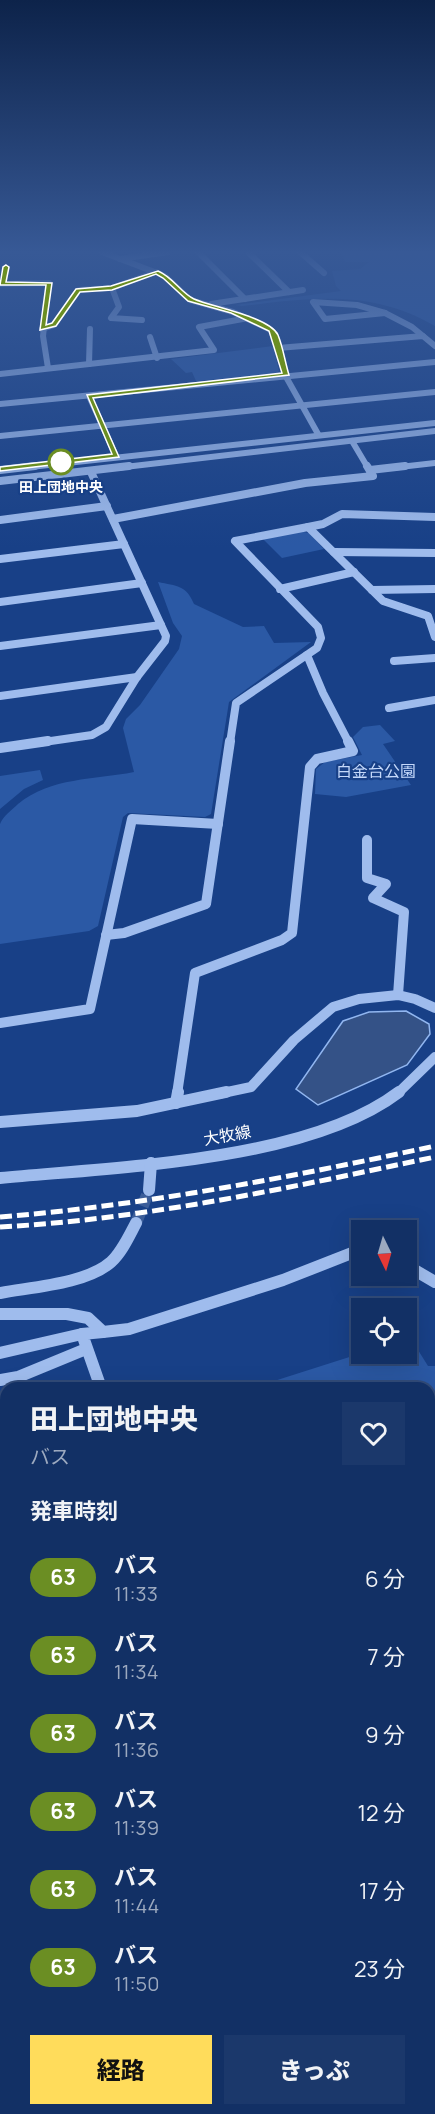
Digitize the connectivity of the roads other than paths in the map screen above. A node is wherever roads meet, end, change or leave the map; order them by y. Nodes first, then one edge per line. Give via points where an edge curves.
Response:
1 (44, 351) edge
2 (89, 351) edge
3 (155, 351) edge
4 (209, 351) edge
5 (279, 351) edge
6 (158, 358) junction
7 (435, 362) edge
8 (89, 364) junction
9 (48, 369) junction
10 (0, 374) edge
11 (285, 375) junction
12 (435, 392) edge
13 (89, 396) junction
14 (0, 404) edge
15 (302, 404) junction
16 (435, 423) edge
17 (103, 425) junction
18 (435, 431) edge
19 (318, 434) junction
20 (0, 436) edge
21 (352, 441) junction
22 (116, 456) junction
23 (435, 463) edge
24 (0, 470) edge
25 (370, 470) junction
26 (91, 472) junction
27 (0, 481) edge
28 (107, 506) junction
29 (435, 517) edge
30 (113, 519) junction
31 (0, 520) edge
32 (309, 527) junction
33 (124, 544) junction
34 (334, 552) junction
35 (435, 553) edge
36 (0, 560) edge
37 (354, 572) junction
38 (142, 583) junction
39 (280, 589) junction
40 (435, 589) edge
41 (372, 590) junction
42 (0, 602) edge
43 (431, 617) edge
44 (161, 625) junction
45 (435, 637) edge
46 (0, 646) edge
47 (307, 654) junction
48 (435, 658) edge
49 (394, 661) dead end
50 (137, 677) junction
51 (0, 696) edge
52 (435, 700) edge
53 (389, 708) dead end
54 (0, 748) edge
55 (218, 824) junction
56 (367, 840) dead end
57 (106, 935) junction
58 (398, 995) junction
59 (435, 1008) edge
60 (0, 1023) edge
61 (435, 1057) edge
62 (176, 1103) junction
63 (0, 1122) edge
64 (151, 1163) junction
65 (0, 1178) edge
66 (149, 1190) tunnel mouth
67 (136, 1223) tunnel mouth
68 (351, 1251) edge
69 (417, 1271) edge
70 (435, 1282) edge
71 (0, 1293) edge
72 (0, 1314) edge
73 (103, 1332) junction
74 (82, 1334) junction
75 (86, 1349) junction
76 (0, 1353) edge
77 (0, 1380) edge
78 (98, 1382) edge

1 - 9 street
2 - 8 street
3 - 6 street
4 - 6 street
5 - 11 street
6 - 8 street
7 - 11 street
8 - 9 street
9 - 10 street
11 - 13 street
11 - 15 street
12 - 15 street
13 - 14 street
13 - 17 street
15 - 17 street
15 - 19 street
16 - 19 street
17 - 20 street
17 - 22 street
18 - 21 street
19 - 22 street
21 - 25 street
21 - 26 street
22 - 24 street
23 - 25 street
25 - 30 street via 373,476 305,483
26 - 27 street
26 - 28 street
28 - 30 street
28 - 31 street
29 - 32 street via 342,514
30 - 33 street
32 - 34 street
32 - 39 street via 235,541
33 - 36 street
33 - 38 street
34 - 35 street
34 - 37 street
37 - 39 street
37 - 41 street
38 - 42 street
38 - 44 street
39 - 47 street via 322,634 317,648
40 - 41 street
41 - 43 street via 383,601
43 - 45 street
44 - 46 street
44 - 50 street via 165,641
47 - 55 street via 236,703
47 - 62 street via 353,752 317,759 310,767 292,933 195,973
48 - 49 street
50 - 51 street
50 - 54 street via 106,727 92,735
52 - 53 street
55 - 57 street via 206,904 124,933
55 - 57 street via 132,819
56 - 58 street via 367,878 386,884 373,898 404,912
57 - 60 street via 90,1009
58 - 59 street
58 - 62 street via 359,999 333,1007 294,1040 251,1087
61 - 64 street, 大牧線 via 398,1093 346,1122 280,1142
62 - 63 street via 136,1111
64 - 65 street, 大牧線
64 - 66 street
67 - 71 street via 110,1264 95,1273
68 - 73 street via 283,1280 129,1329
69 - 70 street
72 - 73 street via 67,1314 88,1318
73 - 74 street
74 - 75 street
74 - 76 street
75 - 77 street via 18,1377
75 - 78 street

